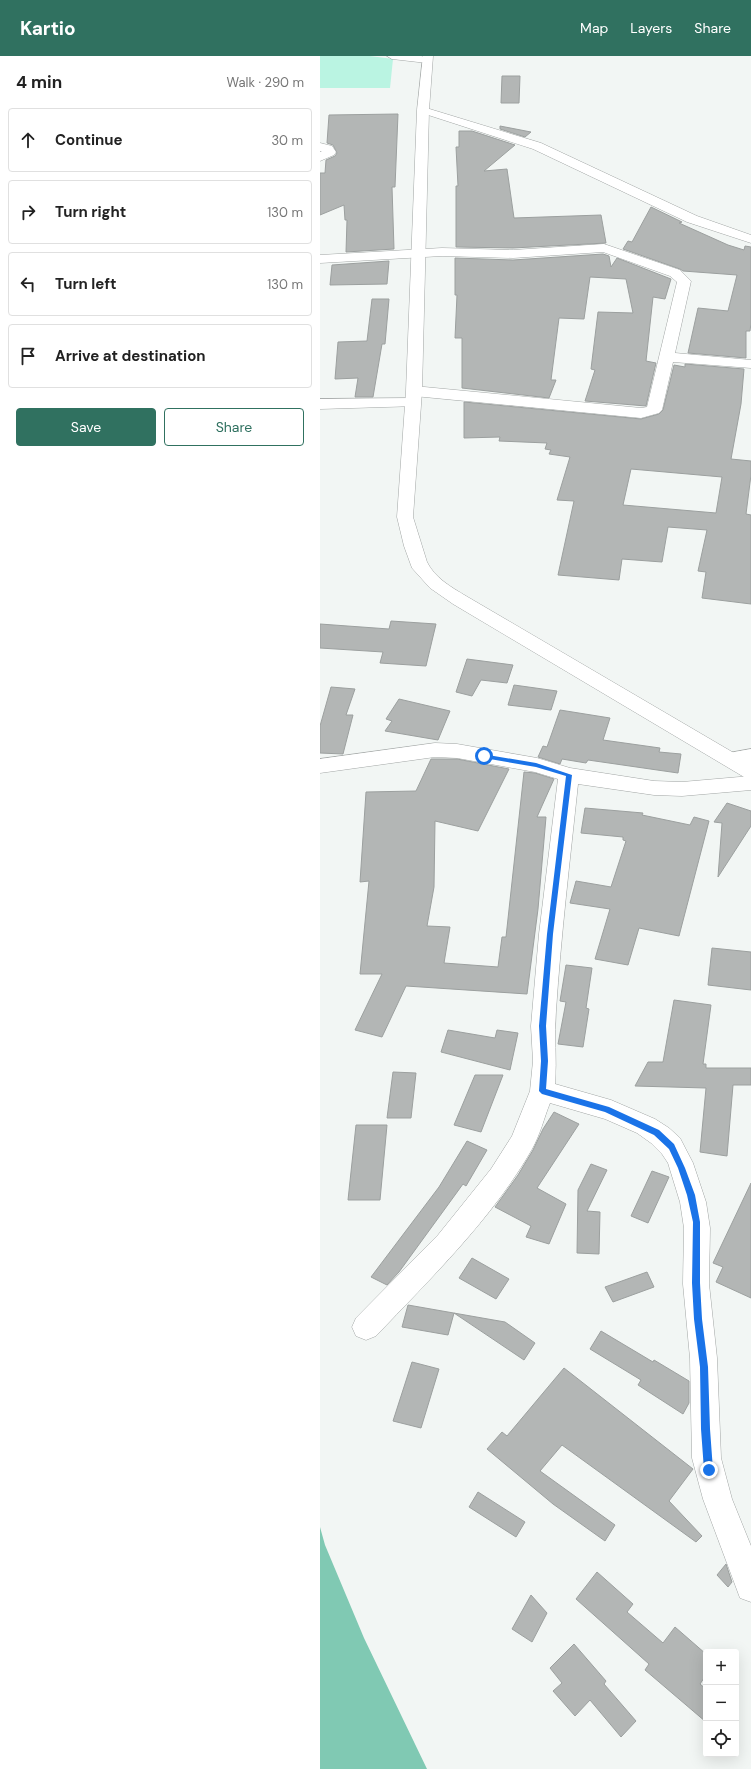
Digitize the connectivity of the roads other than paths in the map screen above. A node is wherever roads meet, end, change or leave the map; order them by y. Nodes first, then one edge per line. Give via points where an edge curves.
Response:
1 (392, 56) edge
2 (427, 58) edge
3 (423, 110) junction
4 (320, 147) edge
5 (320, 157) edge
6 (751, 239) edge
7 (418, 254) junction
8 (320, 259) edge
9 (667, 357) junction
10 (751, 364) edge
11 (413, 397) junction
12 (320, 404) edge
13 (751, 756) edge
14 (730, 760) junction
15 (320, 766) edge
16 (751, 772) edge
17 (569, 775) junction
18 (751, 783) edge
19 (542, 1091) junction
20 (366, 1327) dead end
21 (751, 1587) edge

1 - 2 street
2 - 3 street
3 - 6 street via 537,146 692,219
3 - 7 street
4 - 5 street via 330,152
7 - 8 street
7 - 9 street via 513,254 604,248 675,273 684,281
7 - 11 street
9 - 10 street
9 - 11 street via 654,410 641,413
11 - 12 street
11 - 14 street via 405,517 423,572 482,614
13 - 14 street
14 - 16 street
15 - 17 street via 411,752 442,750 536,765
17 - 18 street via 654,788 682,789
17 - 19 street via 550,934 543,1026 545,1061
19 - 20 street via 523,1141 500,1177 447,1243
19 - 21 street via 606,1109 656,1132 672,1147 681,1168 691,1195 696,1222 696,1283 704,1367 705,1429 709,1470

